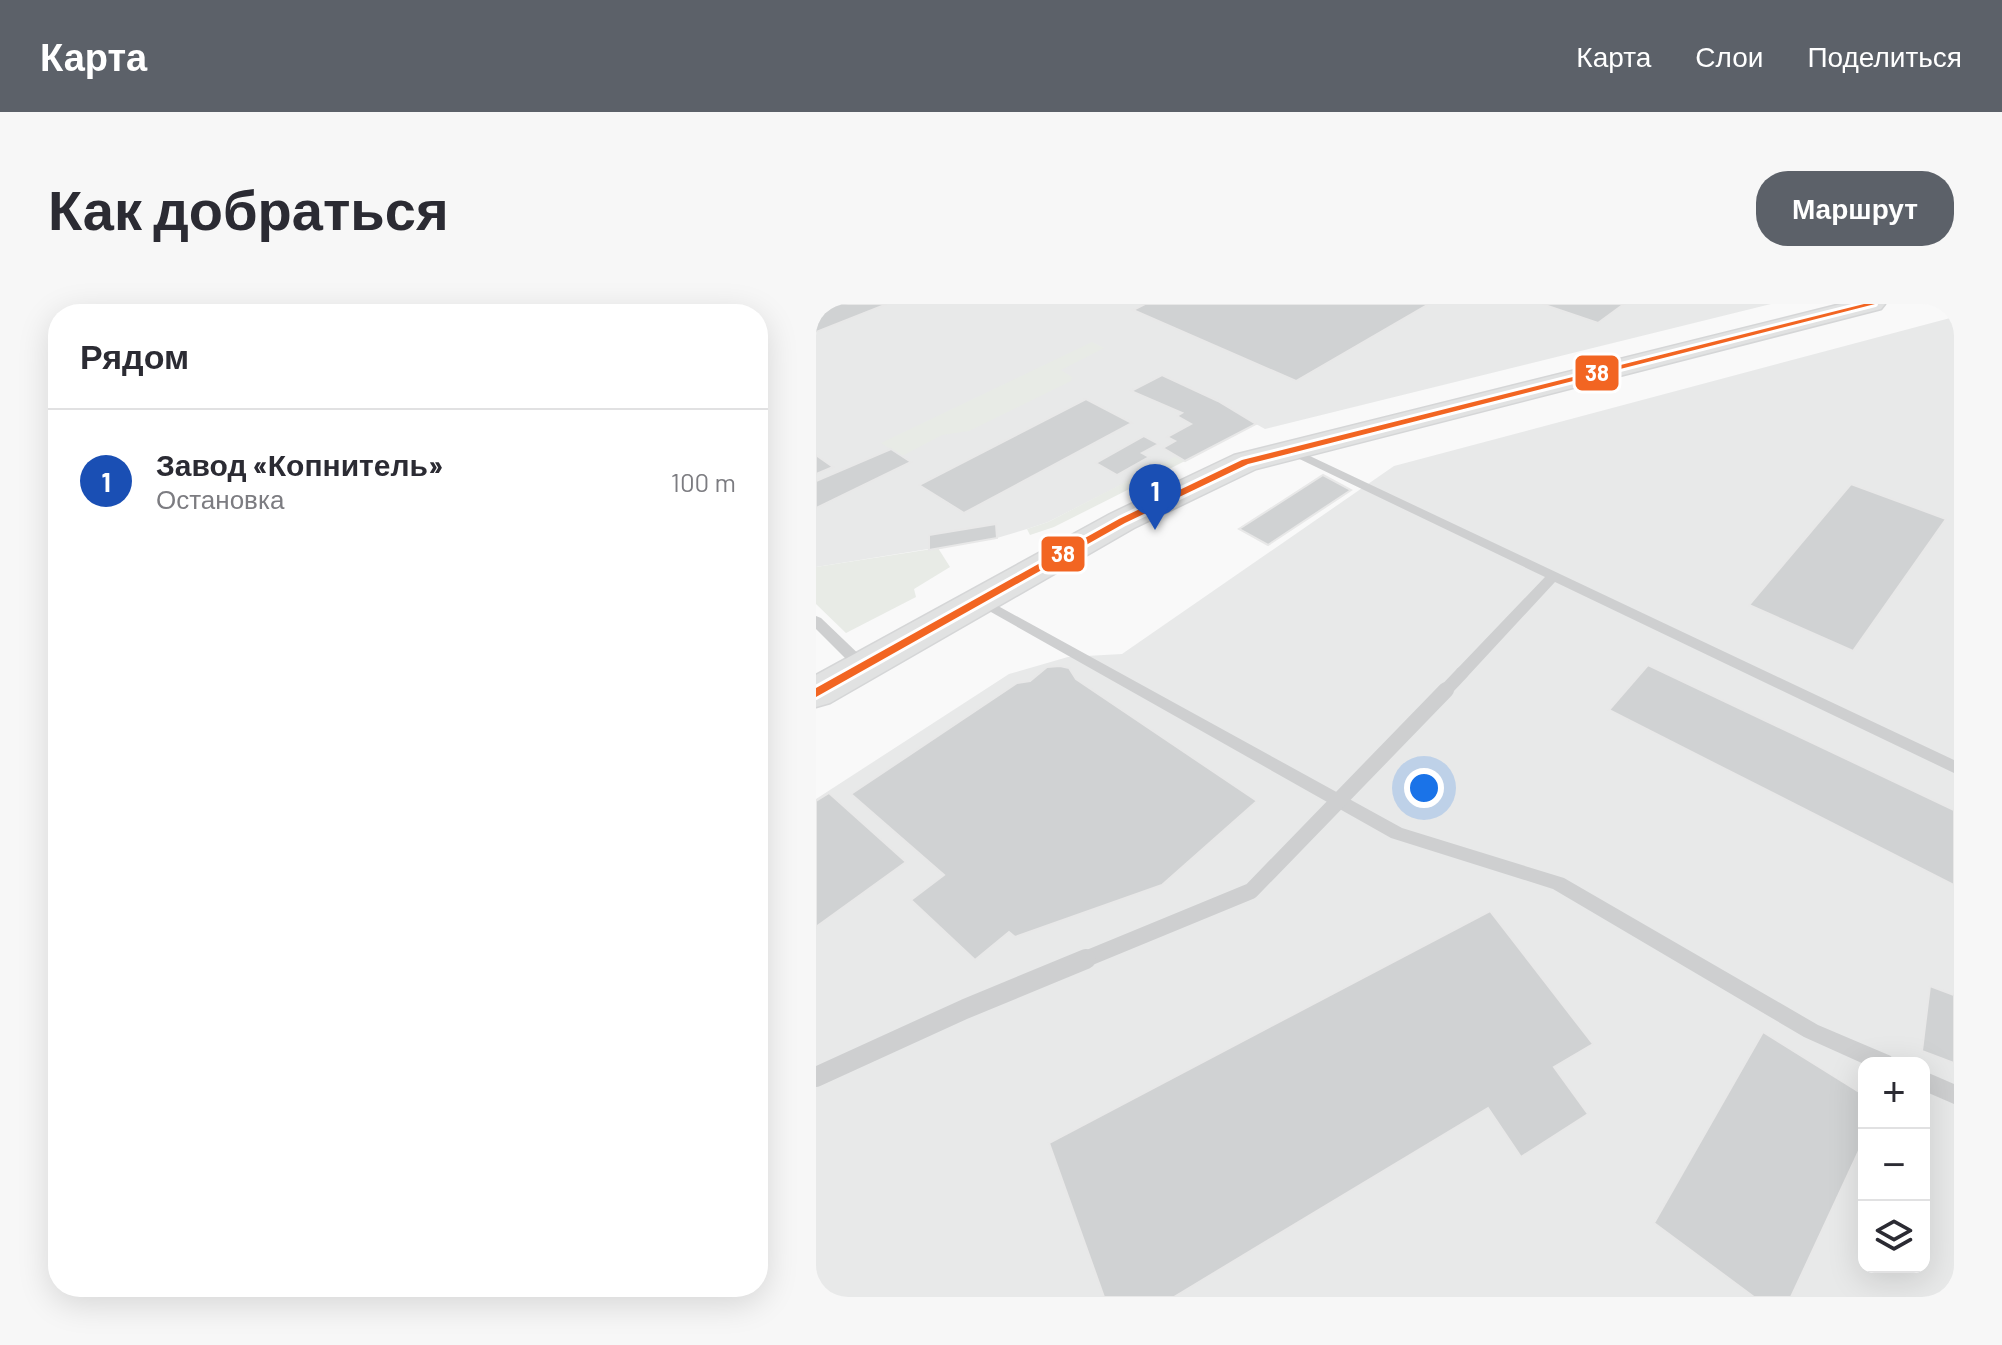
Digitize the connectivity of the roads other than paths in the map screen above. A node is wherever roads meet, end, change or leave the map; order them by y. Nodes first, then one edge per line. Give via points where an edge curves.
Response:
1 (1872, 304) edge
2 (1291, 451) junction
3 (1554, 576) junction
4 (980, 600) junction
5 (816, 621) edge
6 (863, 667) junction
7 (816, 693) edge
8 (1954, 767) edge
9 (1870, 1057) edge
10 (816, 1077) edge
11 (1930, 1084) edge
12 (1954, 1094) edge

1 - 2 main road
2 - 3 lane
2 - 4 main road via 1245,462 1136,514
3 - 8 lane
3 - 10 lane, bridge via 1251,891
4 - 6 main road
4 - 9 lane via 1397,833 1558,883 1811,1031
5 - 6 lane
6 - 7 main road
11 - 12 lane

